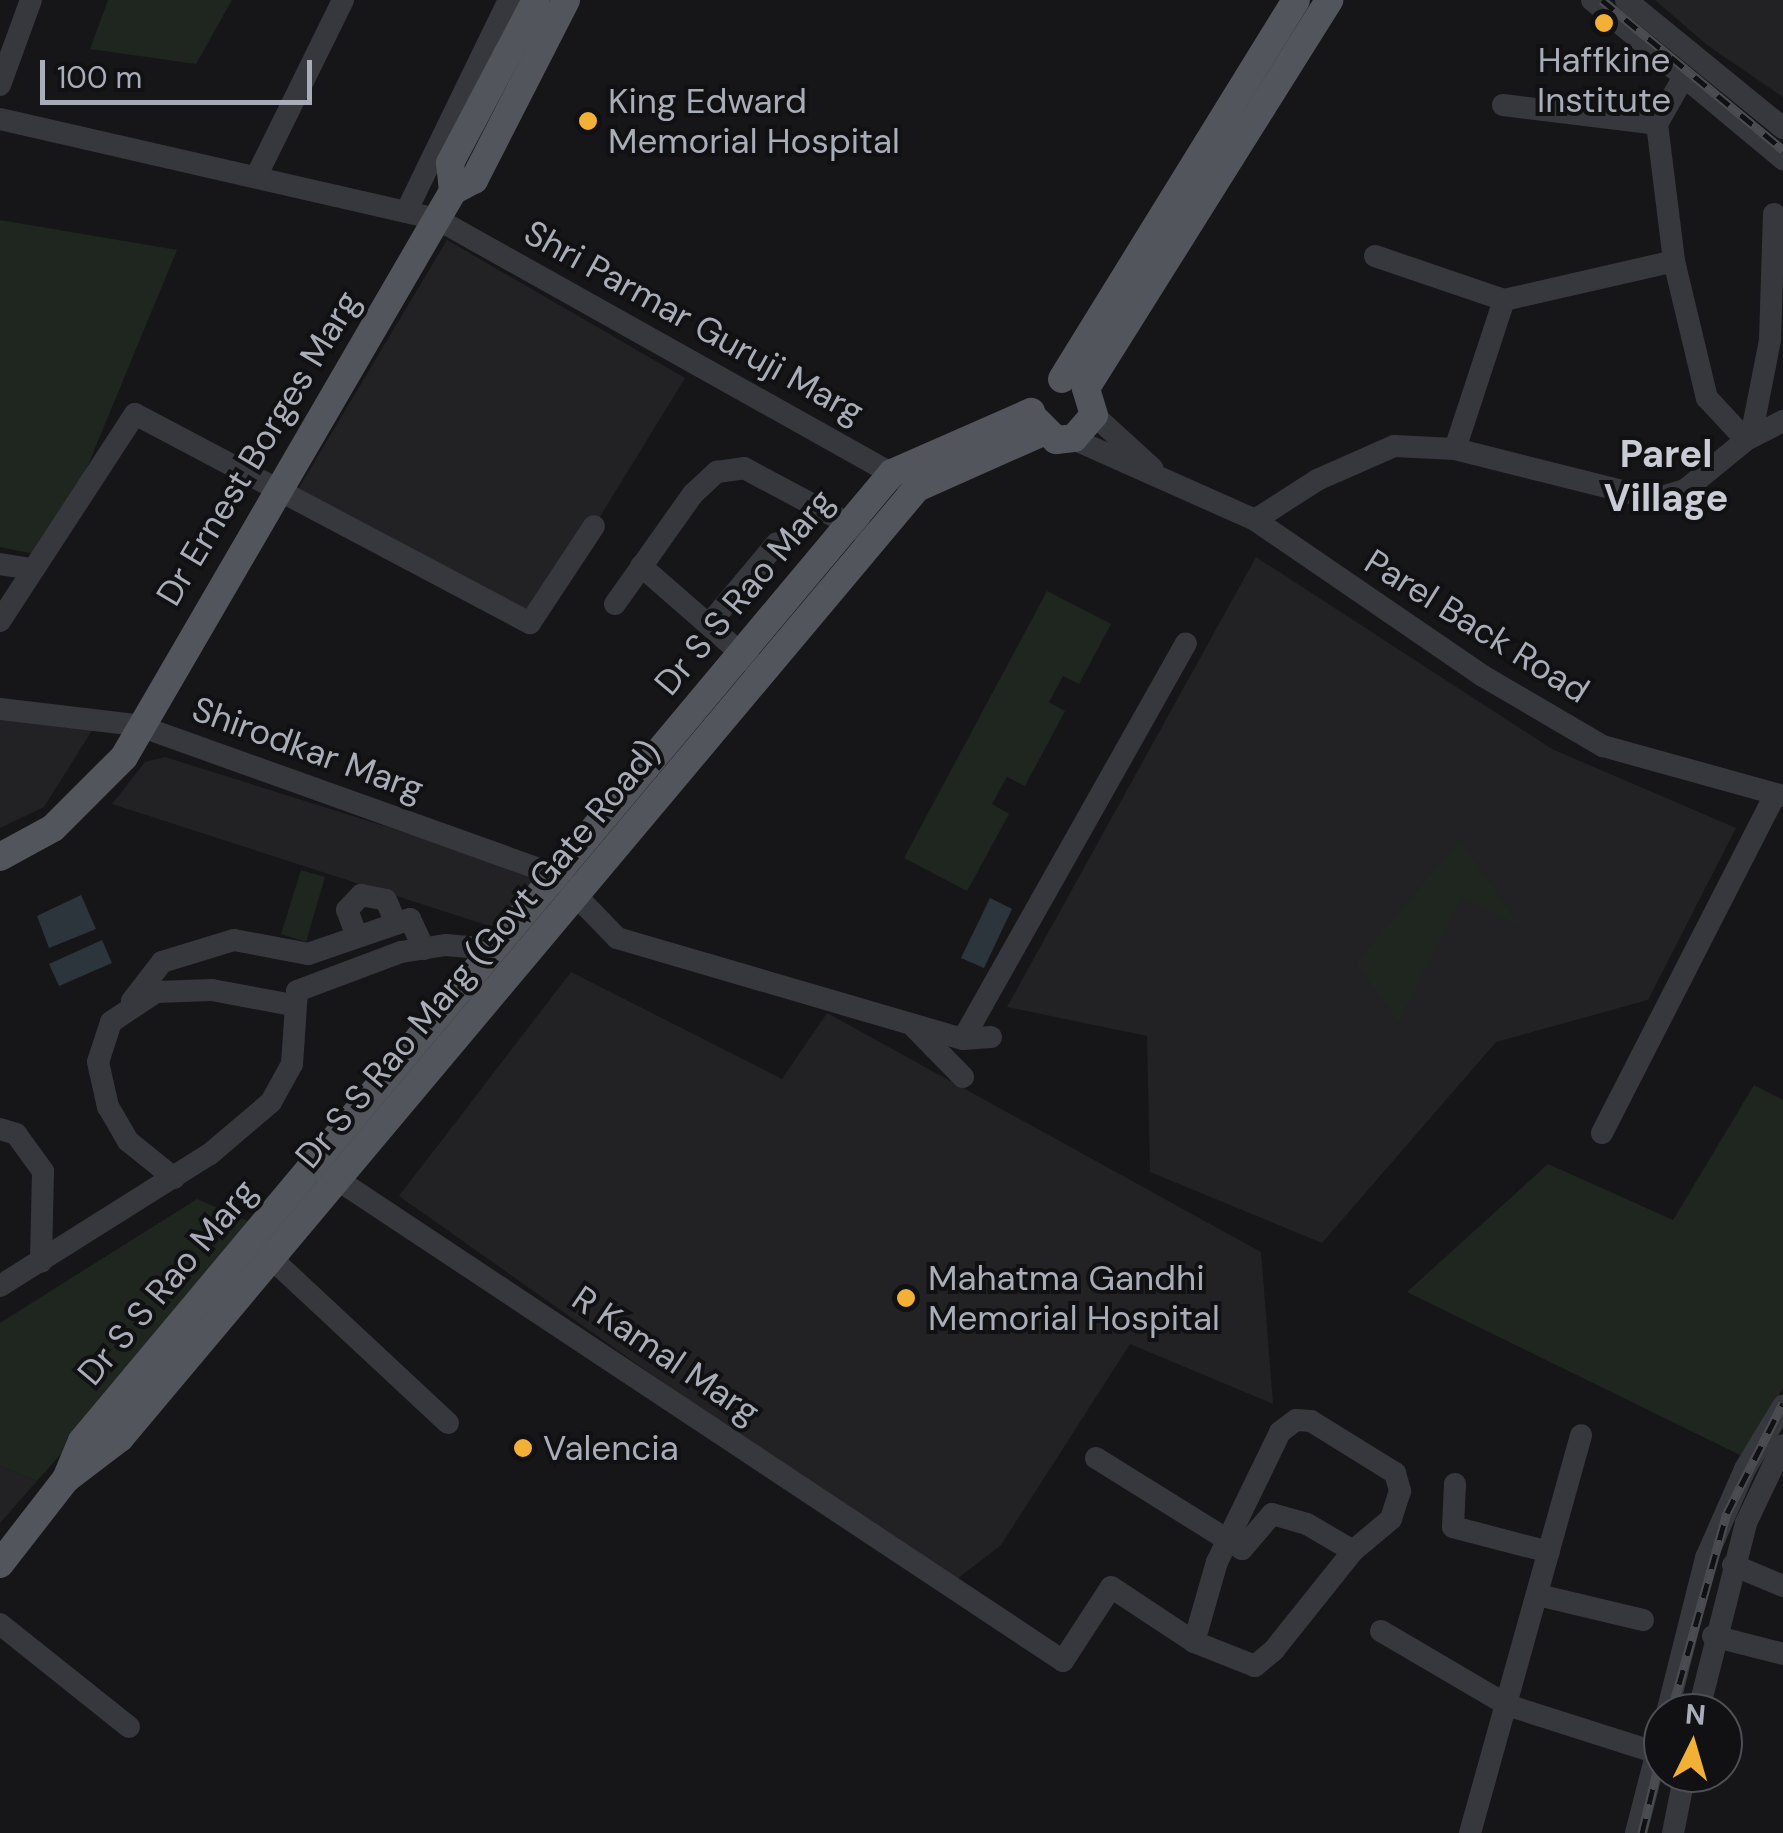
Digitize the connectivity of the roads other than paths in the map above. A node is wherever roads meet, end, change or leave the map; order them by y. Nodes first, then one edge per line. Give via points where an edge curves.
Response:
1 (30, 0) edge
2 (343, 0) edge
3 (566, 0) edge
4 (1296, 0) edge
5 (1329, 0) edge
6 (1592, 0) edge
7 (1626, 0) edge
8 (519, 9) edge
9 (1650, 36) junction
10 (1682, 80) junction
11 (0, 85) edge
12 (1503, 104) dead end
13 (0, 119) edge
14 (1656, 124) junction
15 (1783, 128) edge
16 (1783, 160) edge
17 (256, 177) junction
18 (406, 212) junction
19 (1774, 214) dead end
20 (437, 218) junction
21 (1375, 256) dead end
22 (1674, 261) junction
23 (1504, 300) junction
24 (1081, 394) junction
25 (1037, 422) junction
26 (1783, 422) edge
27 (1071, 438) junction
28 (1748, 438) junction
29 (1455, 449) junction
30 (1153, 472) junction
31 (892, 473) junction
32 (917, 488) junction
33 (277, 490) junction
34 (1255, 520) junction
35 (849, 523) junction
36 (594, 526) dead end
37 (874, 539) junction
38 (778, 542) dead end
39 (0, 564) edge
40 (641, 566) junction
41 (32, 568) junction
42 (615, 604) dead end
43 (0, 622) edge
44 (710, 623) junction
45 (1186, 644) dead end
46 (752, 663) junction
47 (0, 709) edge
48 (132, 734) junction
49 (1779, 796) edge
50 (0, 839) edge
51 (0, 857) edge
52 (556, 875) junction
53 (580, 895) junction
54 (396, 924) junction
55 (356, 937) junction
56 (435, 947) junction
57 (485, 965) junction
58 (292, 1005) junction
59 (121, 1016) junction
60 (912, 1025) junction
61 (991, 1037) dead end
62 (963, 1039) junction
63 (963, 1077) dead end
64 (0, 1129) edge
65 (1602, 1132) dead end
66 (327, 1172) junction
67 (174, 1178) junction
68 (271, 1258) junction
69 (41, 1262) junction
70 (0, 1286) edge
71 (1783, 1406) edge
72 (448, 1423) dead end
73 (1778, 1434) edge
74 (1581, 1435) dead end
75 (1096, 1458) dead end
76 (66, 1478) junction
77 (1456, 1484) dead end
78 (1227, 1541) junction
79 (1353, 1551) junction
80 (1550, 1552) junction
81 (0, 1564) edge
82 (1734, 1565) junction
83 (1783, 1586) edge
84 (1538, 1595) junction
85 (1643, 1620) dead end
86 (0, 1624) edge
87 (1381, 1631) dead end
88 (1713, 1636) junction
89 (1194, 1642) junction
90 (1783, 1654) edge
91 (1672, 1693) edge
92 (1701, 1693) edge
93 (1507, 1705) junction
94 (129, 1728) dead end
95 (1643, 1749) edge
96 (1646, 1793) edge
97 (1682, 1793) edge
98 (1470, 1833) edge
99 (1636, 1833) edge
100 (1673, 1833) edge

1 - 11 street
2 - 17 street
3 - 8 main road, Dr Ernest Borges Marg
4 - 24 main road
5 - 24 main road
6 - 9 street
7 - 9 street
8 - 18 street
8 - 20 main road, Dr Ernest Borges Marg via 450,163 453,191
9 - 10 street
9 - 15 street
10 - 14 street
10 - 16 street
12 - 14 street
13 - 17 street, Shri Parmar Guruji Marg
14 - 22 street
17 - 18 street, Shri Parmar Guruji Marg
18 - 20 street, Shri Parmar Guruji Marg
19 - 28 street via 1770,340
20 - 31 street, Shri Parmar Guruji Marg
20 - 33 main road, Dr Ernest Borges Marg
21 - 23 street
22 - 23 street
22 - 28 street via 1707,398
23 - 29 street
24 - 25 main road via 1037,396
24 - 27 main road
24 - 30 street, Parel Back Road
25 - 27 main road
25 - 31 main road, Dr S S Rao Marg
25 - 32 main road, Dr S S Rao Marg (Govt Gate Road)
26 - 28 street
27 - 30 street, Parel Back Road
28 - 29 street via 1710,474 1654,500
29 - 34 street via 1394,446 1318,480
30 - 34 street, Parel Back Road
31 - 32 street, Shri Parmar Guruji Marg
31 - 35 main road, Dr S S Rao Marg
32 - 37 main road, Dr S S Rao Marg (Govt Gate Road)
33 - 36 street via 530,623
33 - 41 street via 134,414
33 - 48 main road, Dr Ernest Borges Marg
34 - 49 street, Parel Back Road via 1483,676 1603,746
35 - 37 street
35 - 40 street via 744,468 717,472
35 - 46 main road, Dr S S Rao Marg
37 - 46 main road, Dr S S Rao Marg (Govt Gate Road)
38 - 44 street
39 - 41 street
40 - 42 street
40 - 44 street
41 - 43 street
44 - 46 street
45 - 62 street
46 - 52 main road, Dr S S Rao Marg
46 - 53 main road, Dr S S Rao Marg (Govt Gate Road)
47 - 48 street, Shirodkar Marg
48 - 50 main road, Dr Ernest Borges Marg via 111,743 48,815
48 - 51 main road, Dr Ernest Borges Marg via 124,757 53,828
48 - 52 street, Shirodkar Marg
49 - 65 street
52 - 53 street, Shirodkar Marg
52 - 57 main road, Dr S S Rao Marg
53 - 60 street, Shirodkar Marg via 617,938
53 - 66 main road, Dr S S Rao Marg (Govt Gate Road)
54 - 55 street
54 - 55 street via 386,900 361,896 347,910
54 - 56 street via 410,919
55 - 59 street via 308,954 234,940 162,962
56 - 57 street
56 - 58 street via 297,991
57 - 66 main road, Dr S S Rao Marg
58 - 59 street via 212,990 156,992
58 - 67 street via 292,1064 271,1102
59 - 67 street via 112,1022 98,1062 108,1108 128,1141
60 - 62 street, Shirodkar Marg
60 - 63 street
61 - 62 street, Shirodkar Marg
64 - 69 street via 16,1134 43,1171
66 - 68 main road, Dr S S Rao Marg (Govt Gate Road)
66 - 76 main road, Dr S S Rao Marg via 82,1441
66 - 89 street, R Kamal Marg via 1063,1661 1111,1587
67 - 69 street
68 - 72 street
68 - 76 main road, Dr S S Rao Marg (Govt Gate Road) via 120,1438
69 - 70 street
71 - 73 street
73 - 82 street
73 - 91 street via 1706,1558
74 - 80 street
75 - 78 street
76 - 81 main road, Dr S S Rao Marg (Govt Gate Road)
77 - 80 street via 1452,1527
78 - 79 street via 1242,1549 1272,1514 1307,1524
78 - 79 street via 1280,1432 1296,1420 1311,1421 1395,1473 1400,1491 1391,1520
78 - 89 street
79 - 89 street via 1255,1666
80 - 84 street
82 - 83 street
82 - 88 street
84 - 85 street
84 - 93 street
86 - 94 street
87 - 93 street
88 - 90 street
88 - 92 street
93 - 95 street
93 - 98 street
96 - 99 street
97 - 100 street

